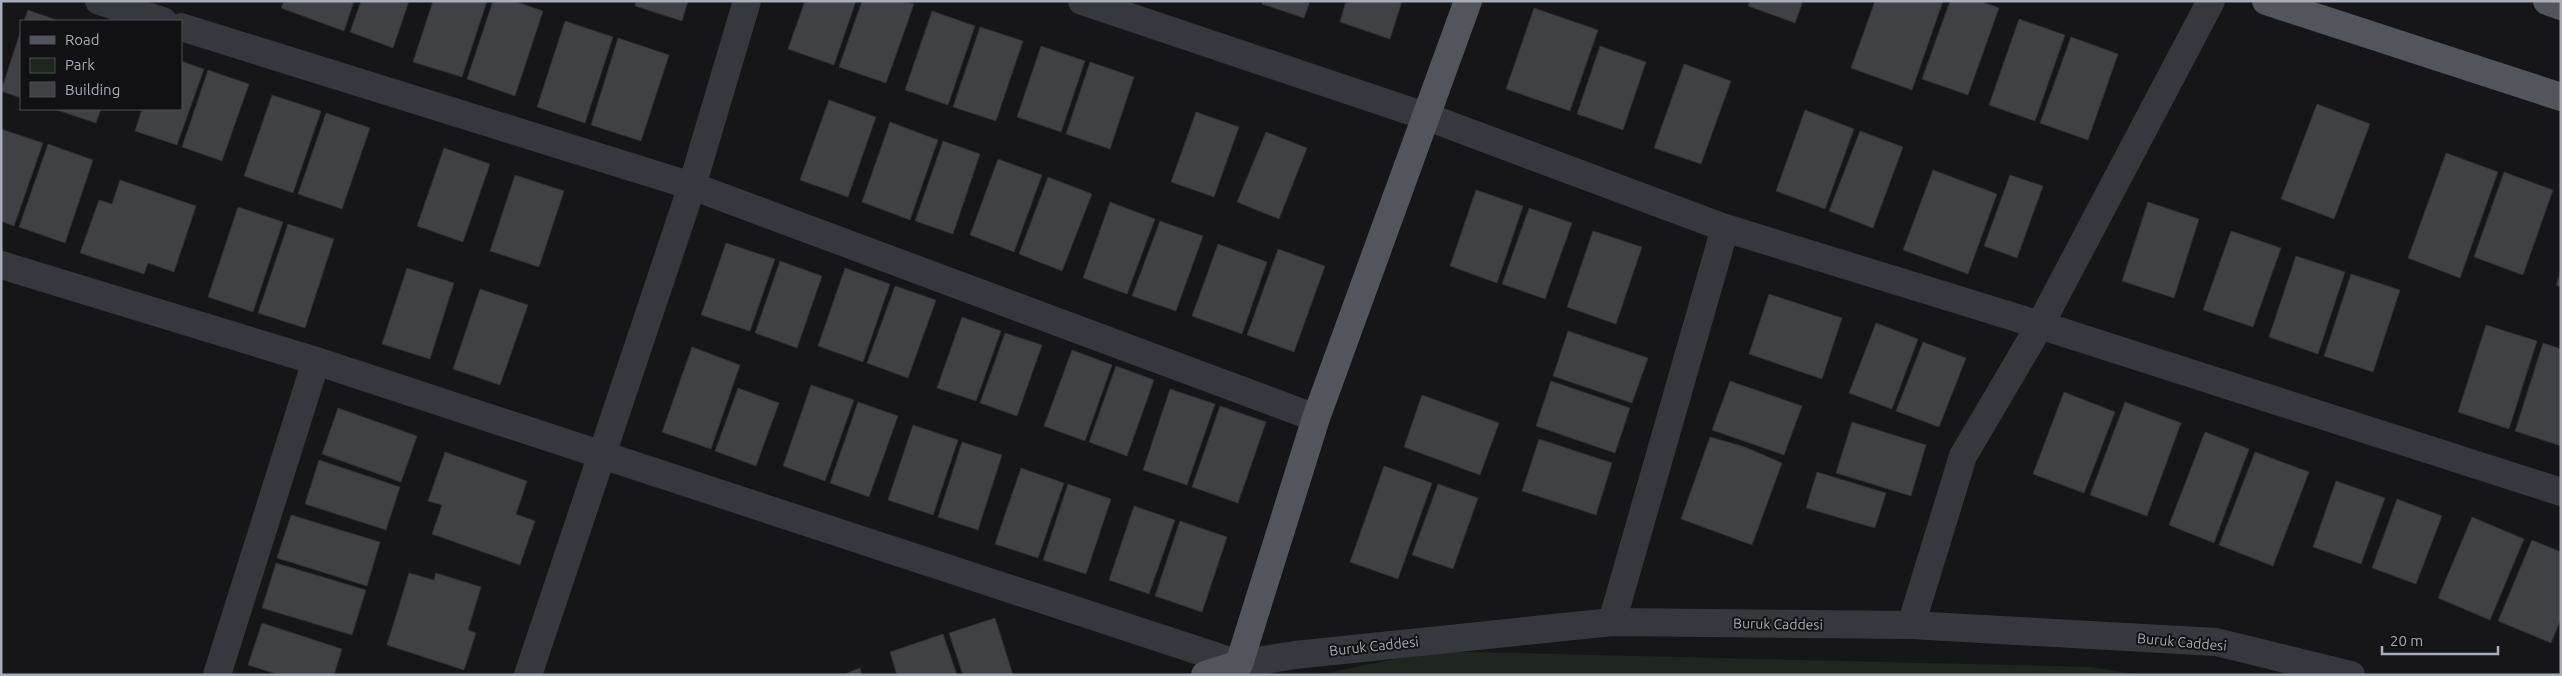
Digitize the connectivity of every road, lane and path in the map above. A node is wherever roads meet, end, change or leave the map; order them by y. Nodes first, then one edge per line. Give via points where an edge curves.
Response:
1 (99, 1) edge
2 (747, 1) edge
3 (1082, 1) edge
4 (1468, 1) edge
5 (2211, 1) edge
6 (2266, 1) edge
7 (2547, 1) edge
8 (2561, 6) edge
9 (160, 20) edge
10 (182, 27) edge
11 (2561, 97) edge
12 (1425, 116) junction
13 (692, 186) junction
14 (1725, 228) junction
15 (1, 265) edge
16 (2040, 324) junction
17 (316, 361) junction
18 (1316, 418) junction
19 (600, 456) junction
20 (2561, 492) edge
21 (1612, 622) junction
22 (1911, 625) junction
23 (1239, 664) junction
24 (217, 675) edge
25 (528, 675) edge
26 (1205, 675) edge
27 (2351, 675) edge

1 - 9 street
2 - 13 street
3 - 12 street
4 - 12 main road
5 - 16 street
6 - 11 main road
7 - 8 main road
10 - 13 street
12 - 14 street
12 - 18 main road
13 - 18 street
13 - 19 street
14 - 16 street
14 - 21 street
15 - 17 street
16 - 20 street
16 - 22 street via 1963,456
17 - 19 street
17 - 24 street
18 - 23 main road
19 - 23 street
19 - 25 street
21 - 22 street, Buruk Caddesi
21 - 23 street, Buruk Caddesi via 1305,654
22 - 27 street, Buruk Caddesi via 2216,642
23 - 26 main road, Buruk Caddesi

